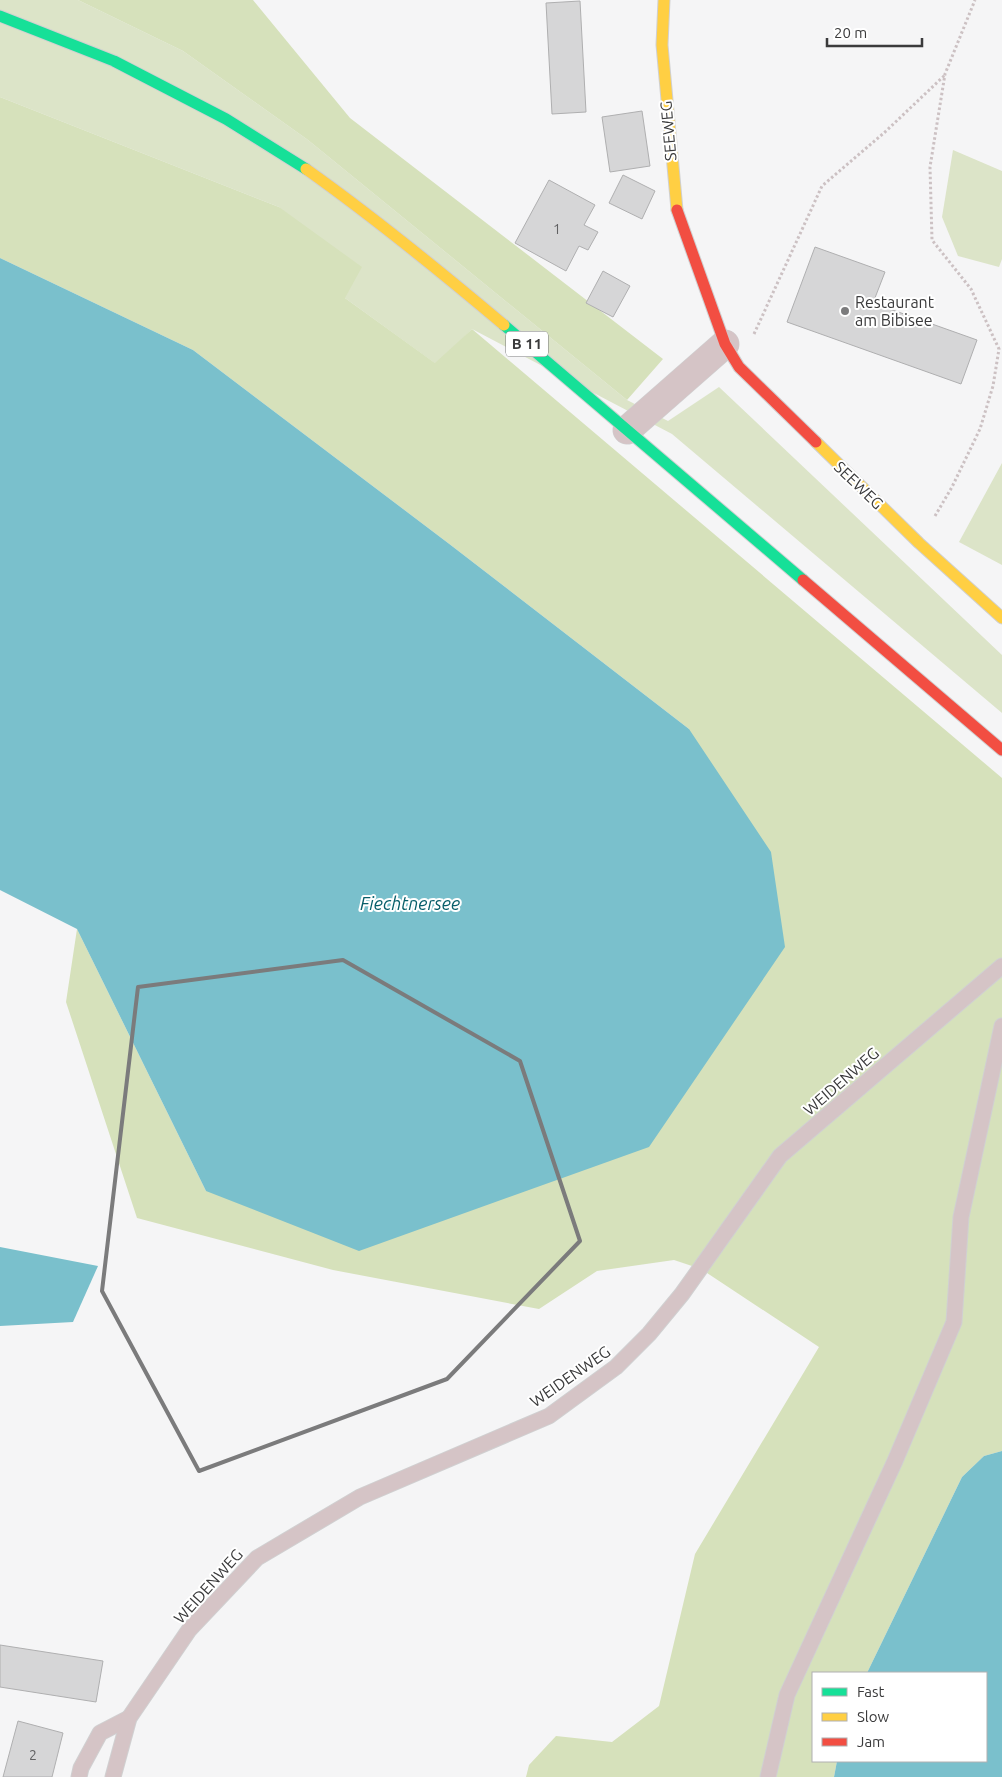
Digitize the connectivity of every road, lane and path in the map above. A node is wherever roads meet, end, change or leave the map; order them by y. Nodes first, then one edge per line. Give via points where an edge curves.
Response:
1 (664, 0) edge
2 (975, 0) edge
3 (0, 16) edge
4 (945, 74) junction
5 (725, 344) junction
6 (739, 367) junction
7 (627, 430) junction
8 (919, 544) junction
9 (1002, 618) edge
10 (1002, 750) edge
11 (1002, 966) edge
12 (1002, 1026) edge
13 (129, 1718) junction
14 (78, 1777) edge
15 (113, 1777) edge
16 (768, 1777) edge

1 - 5 main road, SEEWEG via 662,45 675,206
2 - 4 path
3 - 7 main road, B 11 via 114,61 226,119 295,161 448,278
4 - 6 path via 822,186
4 - 8 path via 930,167 932,240 971,290 999,349 993,386 980,429
5 - 6 main road, SEEWEG
5 - 7 street
6 - 8 main road, SEEWEG
7 - 10 main road, B 11
8 - 9 main road, SEEWEG
11 - 13 lane, WEIDENWEG via 780,1156 682,1294 616,1367 548,1416 360,1497 257,1558 189,1630
12 - 16 lane via 961,1217 954,1322 899,1453 787,1695
13 - 14 lane via 100,1733
13 - 15 lane, WEIDENWEG

